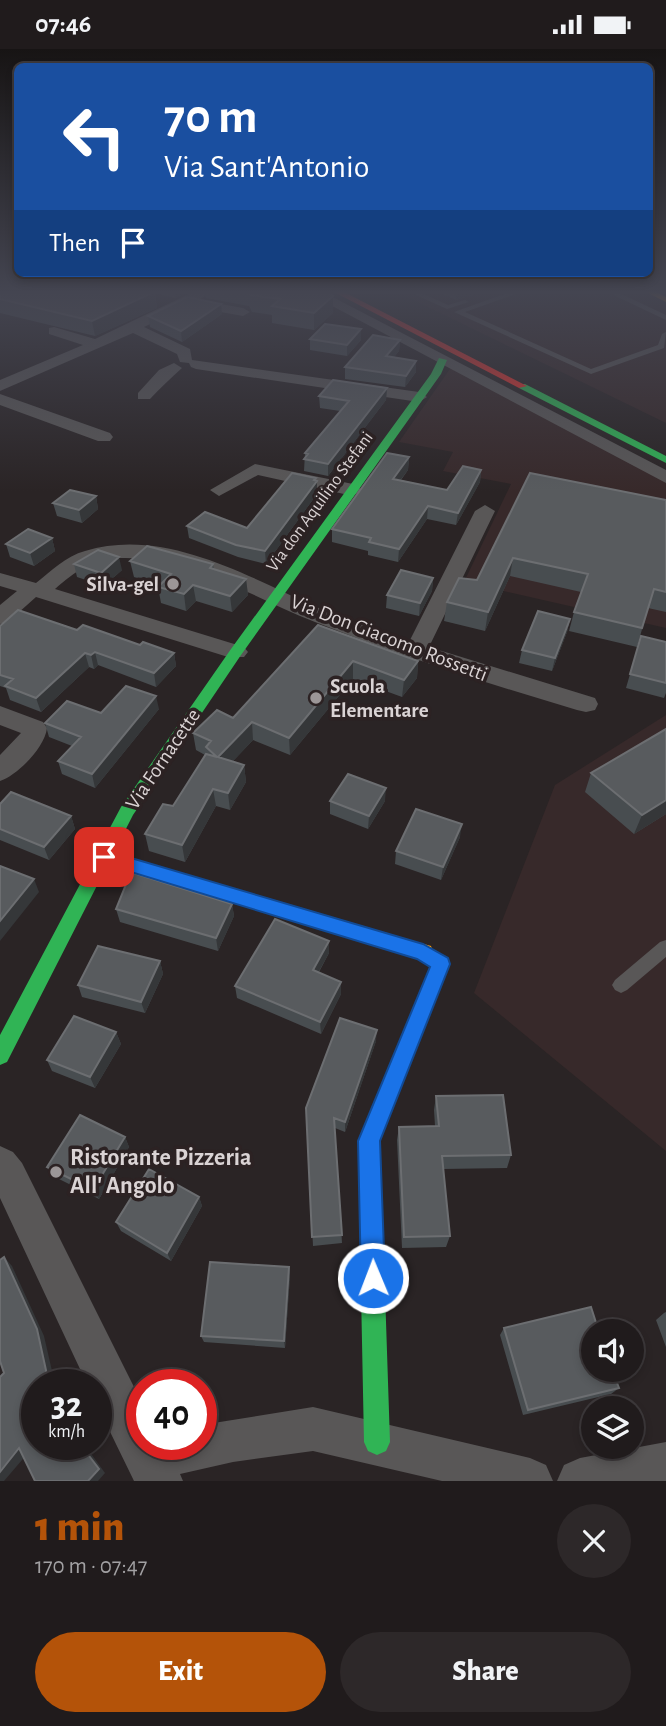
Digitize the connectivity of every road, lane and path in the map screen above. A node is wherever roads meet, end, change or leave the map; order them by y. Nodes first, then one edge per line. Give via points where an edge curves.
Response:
1 (70, 358) edge
2 (85, 358) edge
3 (186, 358) edge
4 (427, 358) edge
5 (466, 358) edge
6 (501, 358) edge
7 (560, 358) edge
8 (629, 358) edge
9 (99, 364) dead end
10 (185, 365) junction
11 (0, 367) edge
12 (443, 367) junction
13 (22, 376) junction
14 (221, 380) dead end
15 (0, 386) edge
16 (566, 390) dead end
17 (144, 396) dead end
18 (419, 397) junction
19 (0, 399) edge
20 (104, 437) dead end
21 (666, 460) edge
22 (666, 477) edge
23 (219, 490) dead end
24 (353, 490) junction
25 (485, 511) dead end
26 (0, 579) edge
27 (36, 590) junction
28 (277, 594) junction
29 (0, 617) edge
30 (416, 651) junction
31 (236, 652) junction
32 (586, 704) dead end
33 (0, 715) edge
34 (0, 771) edge
35 (104, 857) junction
36 (666, 947) edge
37 (621, 985) dead end
38 (0, 1055) edge
39 (0, 1165) edge
40 (377, 1442) junction
41 (666, 1465) edge
42 (154, 1474) edge
43 (530, 1481) edge
44 (580, 1481) edge

1 - 13 street
2 - 9 street
3 - 10 street
4 - 12 street
5 - 21 main road
6 - 16 main road
7 - 8 lane via 591,372
10 - 14 street via 187,374
10 - 17 street via 165,373
10 - 18 street
11 - 13 street
12 - 18 main road, Via don Aquilino Stefani
12 - 22 street
13 - 15 street
18 - 24 main road, Via don Aquilino Stefani
19 - 20 street
23 - 24 street via 254,470
24 - 28 main road, Via don Aquilino Stefani
25 - 30 street
26 - 27 street
27 - 28 street, Via Don Giacomo Rossetti via 90,555 157,554 206,565
27 - 29 street
27 - 31 street
28 - 30 street, Via Don Giacomo Rossetti via 300,608
28 - 31 main road, Via don Aquilino Stefani
30 - 32 street, Via Don Giacomo Rossetti
31 - 35 main road, Via Fornacette via 127,811
33 - 34 street via 34,728 33,737
35 - 38 main road, Via Fornacette
35 - 40 main road via 423,952 441,964 369,1141
36 - 37 lane
39 - 42 street
40 - 42 street via 313,1429 233,1440
40 - 43 street
41 - 44 street

